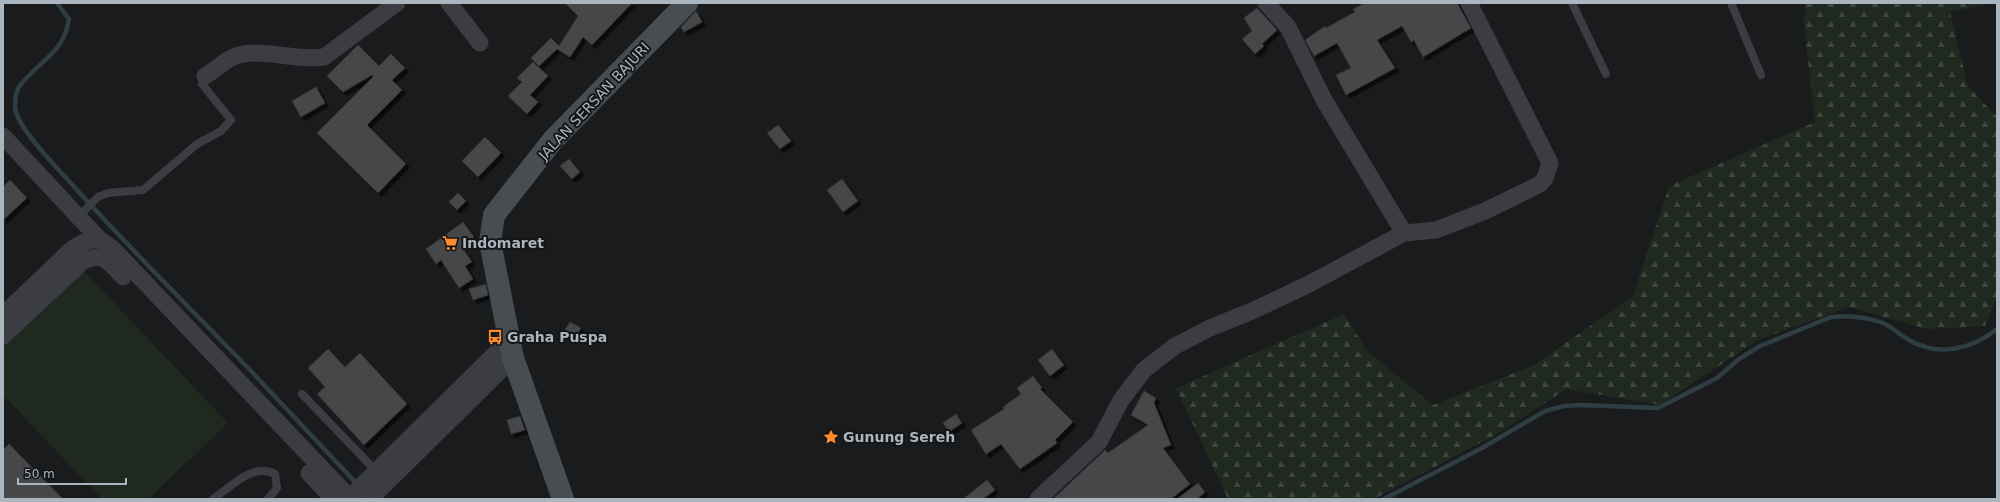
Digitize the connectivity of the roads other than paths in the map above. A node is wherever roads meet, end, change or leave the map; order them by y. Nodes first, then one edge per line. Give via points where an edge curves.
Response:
1 (397, 3) edge
2 (449, 3) edge
3 (1266, 3) edge
4 (1469, 3) edge
5 (1572, 3) edge
6 (1731, 3) edge
7 (685, 4) edge
8 (480, 43) dead end
9 (1606, 74) dead end
10 (1761, 75) dead end
11 (205, 76) joint
12 (3, 136) edge
13 (79, 216) junction
14 (1404, 233) junction
15 (100, 240) junction
16 (76, 256) junction
17 (3, 315) edge
18 (3, 336) edge
19 (511, 349) junction
20 (302, 394) dead end
21 (376, 471) junction
22 (213, 499) edge
23 (268, 499) edge
24 (345, 499) edge
25 (370, 499) edge
26 (563, 499) edge
27 (1038, 499) edge

1 - 11 street via 324,57 310,59 251,53 232,58
2 - 8 street
3 - 14 street via 1288,27 1324,100
4 - 14 street via 1550,163 1549,170 1540,184 1485,211 1436,230
5 - 9 lane
6 - 10 lane
7 - 19 main road, JALAN SERSAN BAJURI via 553,140 494,215 490,242
11 - 13 lane via 202,84 231,120 222,131 197,144 144,190 98,197
12 - 13 street
13 - 15 street
14 - 27 street via 1307,286 1210,328 1176,346 1144,370 1121,400 1099,442
15 - 16 street via 82,242
15 - 24 street via 113,249
16 - 17 street
16 - 18 street
16 - 24 street via 99,257 108,261
19 - 21 street
19 - 25 street
19 - 26 main road, JALAN SERSAN BAJURI
20 - 21 lane
21 - 24 street
22 - 23 lane via 257,470 268,470 275,474 277,488

